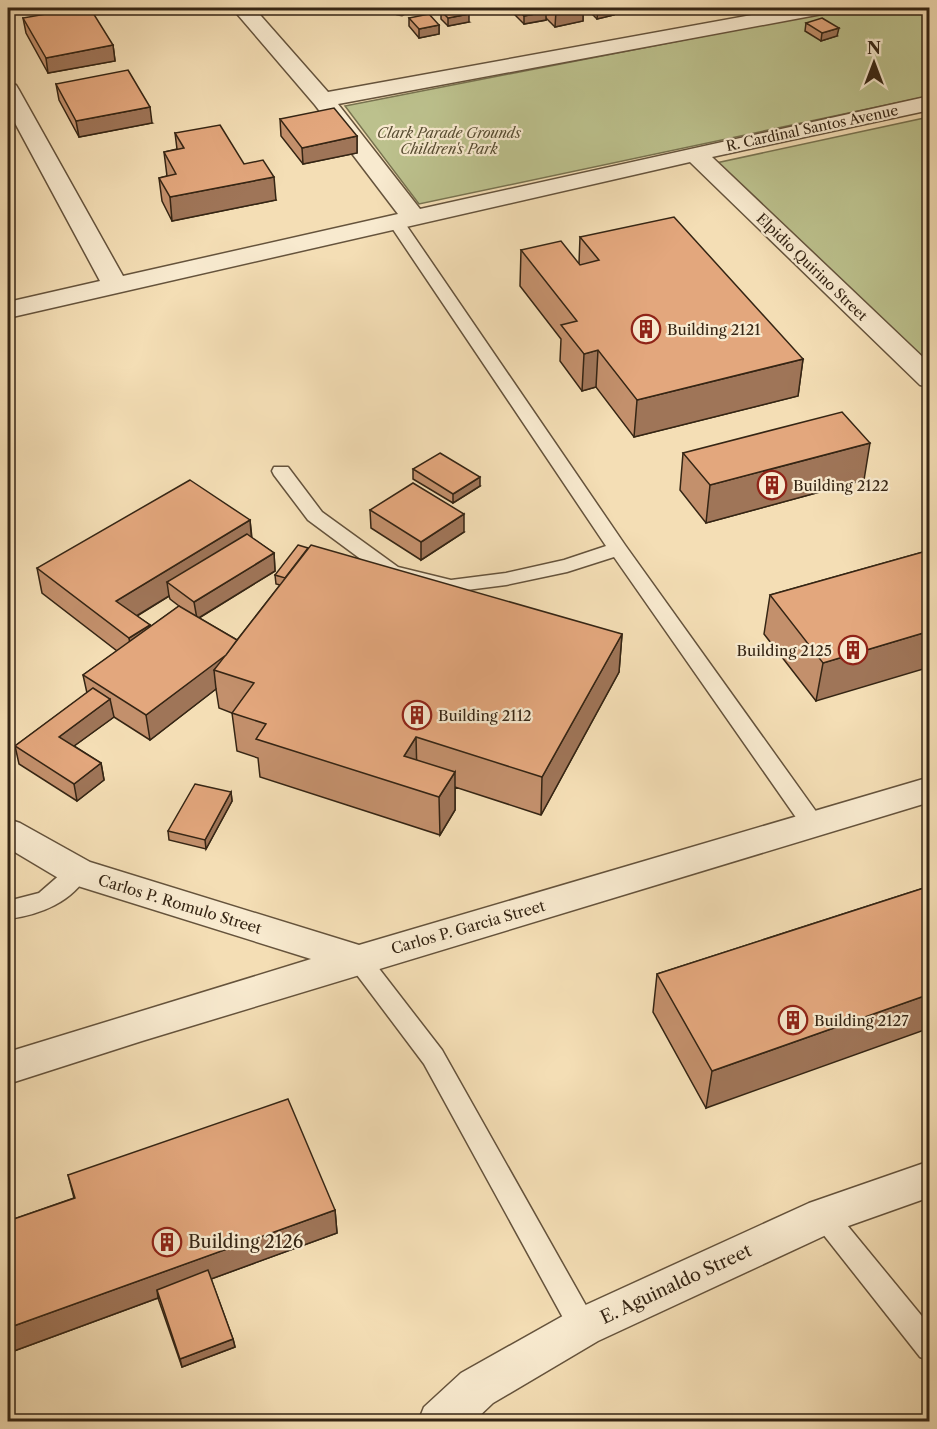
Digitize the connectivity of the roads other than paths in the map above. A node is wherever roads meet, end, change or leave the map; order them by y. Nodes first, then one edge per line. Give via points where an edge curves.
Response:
1 (243, 8) edge
2 (822, 8) edge
3 (8, 90) edge
4 (323, 100) junction
5 (930, 103) edge
6 (695, 153) junction
7 (405, 220) junction
8 (115, 286) junction
9 (8, 310) edge
10 (930, 380) edge
11 (281, 471) dead end
12 (618, 549) junction
13 (930, 789) edge
14 (812, 823) junction
15 (8, 832) edge
16 (78, 872) junction
17 (8, 910) edge
18 (359, 960) junction
19 (8, 1068) edge
20 (930, 1179) edge
21 (824, 1216) junction
22 (583, 1327) junction
23 (930, 1348) edge
24 (440, 1422) edge

1 - 4 street
2 - 4 street
3 - 8 street
4 - 7 street
5 - 6 street, R. Cardinal Santos Avenue
6 - 7 street, R. Cardinal Santos Avenue
6 - 10 street, Elpidio Quirino Street
7 - 8 street, R. Cardinal Santos Avenue
7 - 12 lane
8 - 9 street, R. Cardinal Santos Avenue
11 - 12 lane via 315,516 392,572 451,586 567,566
12 - 14 lane
13 - 14 street, Carlos P. Garcia Street
14 - 18 street, Carlos P. Garcia Street
15 - 16 street, Carlos P. Romulo Street
16 - 17 lane via 58,894 33,907
16 - 18 street, Carlos P. Romulo Street
18 - 19 street, Carlos P. Garcia Street
18 - 22 lane via 433,1057
20 - 21 street, E. Aguinaldo Street
21 - 22 street, E. Aguinaldo Street
21 - 23 lane
22 - 24 street, E. Aguinaldo Street via 477,1388

